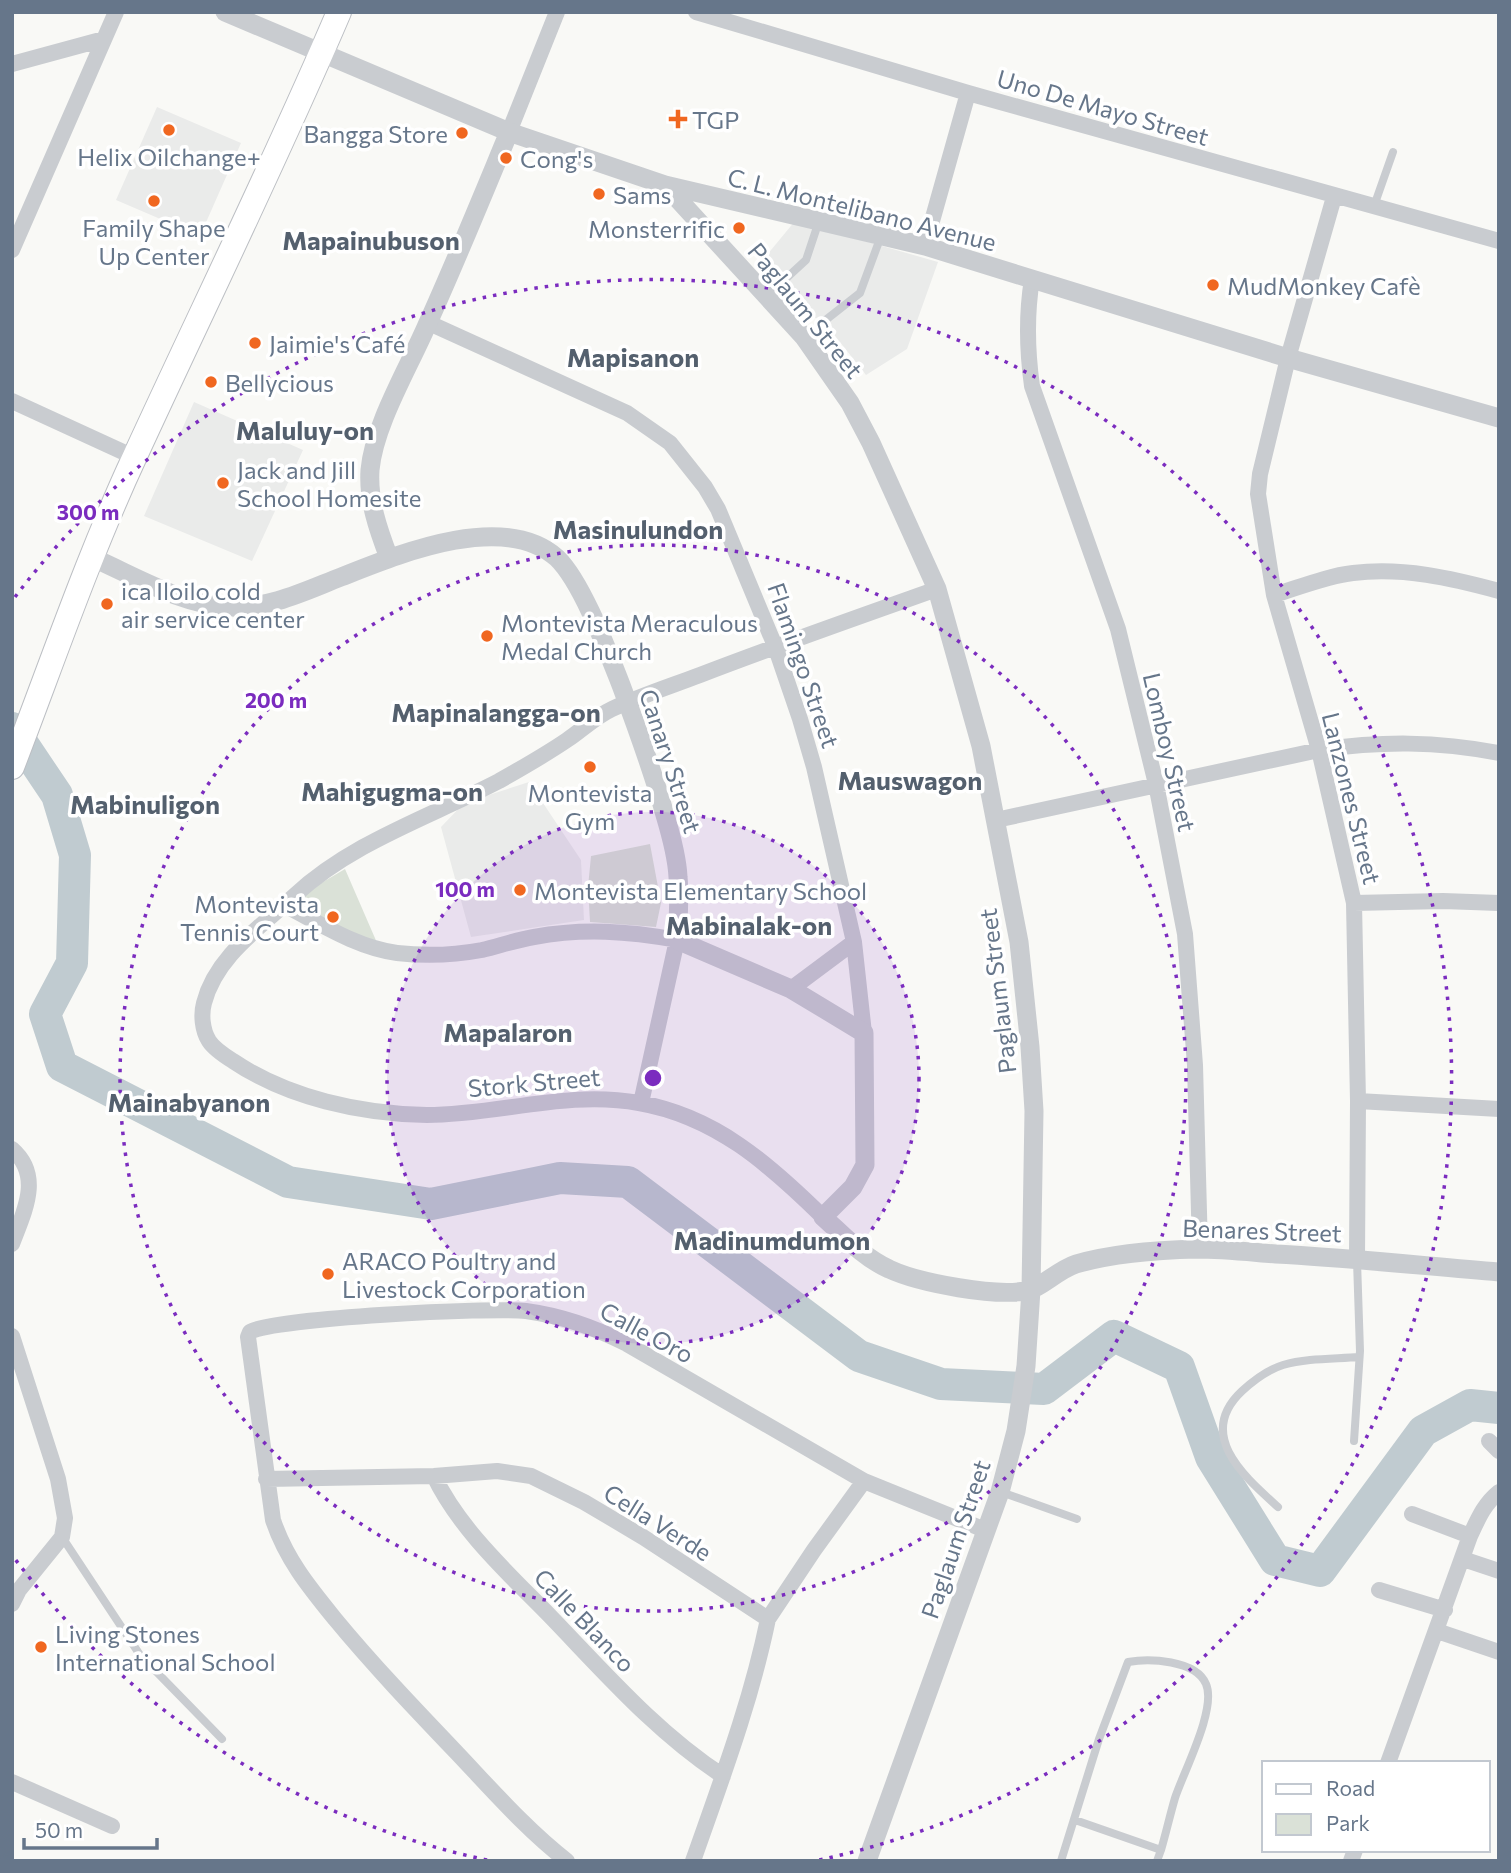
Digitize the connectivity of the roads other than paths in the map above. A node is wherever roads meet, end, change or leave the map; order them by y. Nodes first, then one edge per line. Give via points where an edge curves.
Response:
1 (116, 12) edge
2 (225, 12) edge
3 (339, 12) edge
4 (557, 12) edge
5 (696, 12) edge
6 (104, 39) junction
7 (322, 53) junction
8 (12, 64) edge
9 (968, 93) junction
10 (509, 132) junction
11 (1393, 152) dead end
12 (666, 185) junction
13 (1334, 197) junction
14 (1374, 206) junction
15 (819, 221) junction
16 (881, 236) junction
17 (1499, 241) edge
18 (925, 246) junction
19 (12, 250) edge
20 (1032, 279) junction
21 (767, 296) junction
22 (429, 323) junction
23 (804, 337) junction
24 (1288, 358) junction
25 (12, 401) edge
26 (1499, 418) edge
27 (134, 457) junction
28 (92, 557) junction
29 (389, 558) junction
30 (937, 589) junction
31 (1499, 591) edge
32 (1274, 594) junction
33 (775, 646) junction
34 (628, 703) junction
35 (1319, 750) junction
36 (1499, 753) edge
37 (12, 766) edge
38 (1156, 784) junction
39 (996, 820) junction
40 (1354, 903) junction
41 (1499, 903) edge
42 (284, 905) junction
43 (677, 940) junction
44 (854, 942) junction
45 (791, 989) junction
46 (864, 1033) junction
47 (1358, 1101) junction
48 (641, 1103) junction
49 (1499, 1109) edge
50 (12, 1149) edge
51 (822, 1217) junction
52 (12, 1244) edge
53 (1200, 1249) junction
54 (1357, 1258) junction
55 (1499, 1272) edge
56 (1031, 1290) junction
57 (12, 1336) edge
58 (1359, 1357) junction
59 (1354, 1441) dead end
60 (434, 1476) junction
61 (266, 1479) junction
62 (864, 1481) junction
63 (1000, 1492) junction
64 (1499, 1492) edge
65 (1278, 1507) dead end
66 (1412, 1514) dead end
67 (1077, 1519) dead end
68 (985, 1530) junction
69 (1470, 1536) junction
70 (62, 1537) junction
71 (1463, 1559) junction
72 (1499, 1571) edge
73 (1379, 1590) dead end
74 (12, 1604) edge
75 (1445, 1611) junction
76 (768, 1619) junction
77 (1437, 1631) junction
78 (1499, 1652) edge
79 (222, 1739) dead end
80 (1389, 1761) edge
81 (723, 1776) junction
82 (12, 1782) edge
83 (1075, 1820) junction
84 (112, 1826) dead end
85 (1161, 1850) junction
86 (568, 1861) edge
87 (693, 1861) edge
88 (867, 1861) edge
89 (1061, 1861) edge
90 (1157, 1861) edge

1 - 6 street
2 - 7 street, C. L. Montelibano Avenue
3 - 7 main road
4 - 10 street
5 - 9 street, Uno De Mayo Street
6 - 8 street
6 - 19 street
7 - 10 street, C. L. Montelibano Avenue
7 - 27 main road
9 - 13 street, Uno De Mayo Street
9 - 18 street
10 - 12 street, C. L. Montelibano Avenue
10 - 22 street
11 - 14 lane
12 - 15 street, C. L. Montelibano Avenue
12 - 21 street, Paglaum Street
13 - 14 street, Uno De Mayo Street
13 - 24 street, Lanzones Street
14 - 17 street, Uno De Mayo Street
15 - 16 street, C. L. Montelibano Avenue
15 - 21 lane via 806,260
16 - 18 street, C. L. Montelibano Avenue
16 - 23 lane via 860,293
18 - 20 street, C. L. Montelibano Avenue
20 - 24 street, C. L. Montelibano Avenue
20 - 38 street, Lomboy Street via 1027,349 1032,386 1118,629
21 - 23 street, Paglaum Street
22 - 29 street via 382,424 370,469 372,506
22 - 33 street, Flamingo Street via 627,413 670,443 718,509
23 - 30 street, Paglaum Street via 872,443
24 - 26 street, C. L. Montelibano Avenue
24 - 32 street, Lanzones Street via 1258,494
25 - 27 street
27 - 28 main road
28 - 29 street, Canary Street via 191,600 230,607 288,598
28 - 37 main road
29 - 34 street, Canary Street via 484,537 522,541 556,557 569,572 600,634
30 - 33 street, Stork Street
30 - 39 street, Paglaum Street via 981,746
31 - 32 street via 1388,570 1352,573
32 - 35 street, Lanzones Street
33 - 34 street, Stork Street
33 - 44 street, Flamingo Street via 814,766
34 - 42 street, Stork Street via 599,716 500,780 353,852 309,881
34 - 43 street, Canary Street via 674,848 679,877
35 - 36 street via 1417,742
35 - 38 street
35 - 40 street, Lanzones Street
38 - 39 street
38 - 53 street, Lomboy Street via 1185,934 1195,1065
39 - 56 street, Paglaum Street via 1020,942 1030,1047 1034,1111
40 - 41 street
40 - 47 street, Lanzones Street
42 - 43 street via 352,939 395,953 479,950 588,930
42 - 48 street, Stork Street via 253,929 224,965 203,1006 209,1042 248,1071 306,1096 400,1114 460,1114 588,1098
43 - 45 street
43 - 48 street, Canary Street
44 - 45 street
44 - 46 street, Flamingo Street
45 - 46 street
46 - 51 street, Flamingo Street via 865,1165 853,1187
47 - 49 street
47 - 54 street, Lanzones Street
48 - 51 street, Stork Street via 724,1134 781,1176
50 - 52 street via 27,1171 30,1193
51 - 56 street, Stork Street via 889,1269 966,1289
53 - 54 street, Benares Street
53 - 56 street, Benares Street via 1152,1251 1073,1265
54 - 55 street, Benares Street
54 - 58 lane
56 - 63 street, Paglaum Street via 1026,1366
57 - 70 street via 61,1490
58 - 59 lane
58 - 65 lane via 1282,1365 1252,1382 1230,1403 1223,1427 1232,1458 1242,1474
60 - 61 street, Cella Verde
60 - 76 street, Cella Verde via 497,1471 531,1476 643,1537
60 - 81 street, Calle Blanco via 475,1536 639,1708
61 - 62 street, Calle Oro via 248,1337 253,1330 322,1320 501,1310 567,1318 597,1328
61 - 86 street via 273,1520 296,1571 418,1713 522,1821
62 - 68 street, Calle Oro
62 - 76 street
63 - 67 lane
63 - 68 street, Paglaum Street
64 - 69 street via 1480,1513
66 - 69 street
68 - 88 street, Paglaum Street
69 - 71 street
70 - 74 street
70 - 79 lane via 139,1655
71 - 72 street
71 - 75 street
73 - 75 street
75 - 77 street
76 - 81 street
77 - 78 street
77 - 80 street
81 - 87 street
82 - 84 street
83 - 85 lane
83 - 85 lane via 1128,1662 1154,1659 1185,1668 1206,1682 1207,1705
83 - 89 lane
85 - 90 lane

